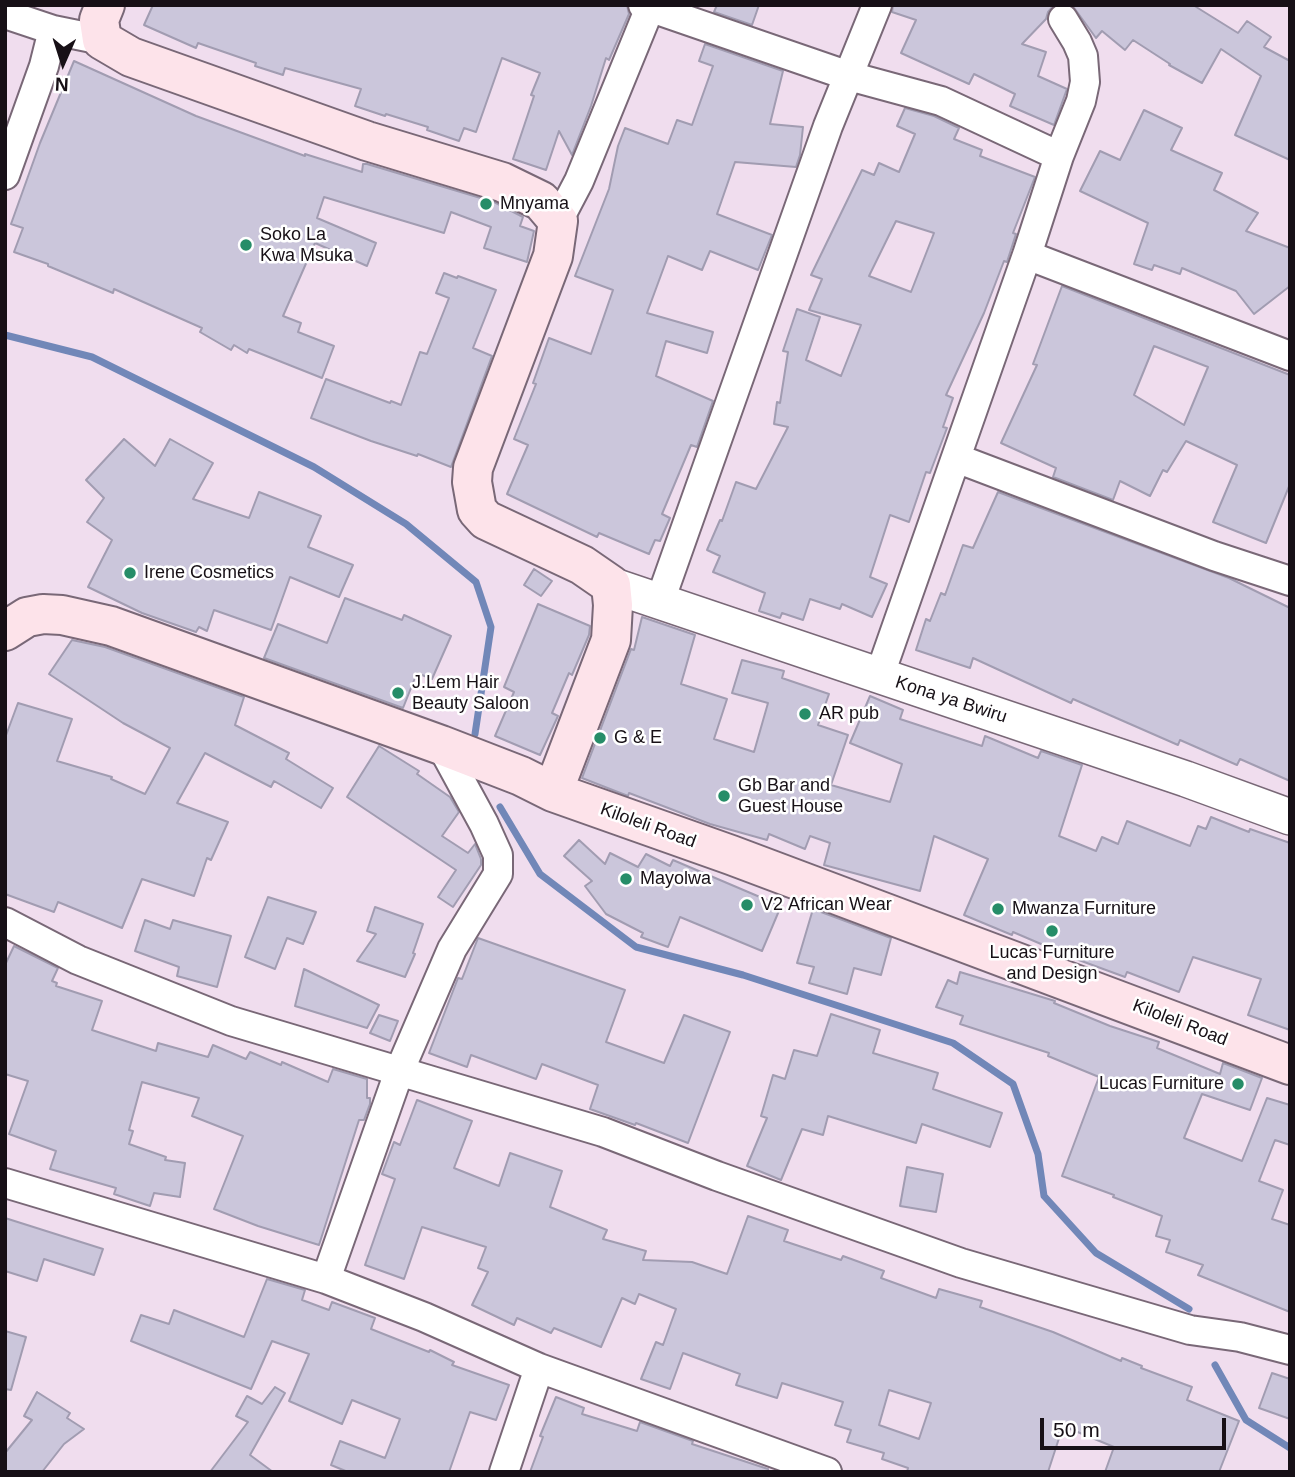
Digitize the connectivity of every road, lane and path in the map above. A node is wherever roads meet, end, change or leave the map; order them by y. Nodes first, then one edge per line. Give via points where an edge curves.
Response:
1 (877, 5) edge
2 (648, 6) edge
3 (5, 14) edge
4 (1063, 19) dead end
5 (104, 23) edge
6 (53, 30) junction
7 (849, 76) junction
8 (1059, 156) junction
9 (5, 175) edge
10 (558, 221) junction
11 (1027, 255) junction
12 (1290, 356) edge
13 (956, 458) junction
14 (1290, 581) edge
15 (611, 585) junction
16 (660, 601) junction
17 (5, 631) edge
18 (879, 677) junction
19 (441, 745) junction
20 (553, 792) junction
21 (1290, 817) edge
22 (5, 922) edge
23 (1290, 1065) edge
24 (399, 1072) junction
25 (5, 1183) edge
26 (326, 1279) junction
27 (1290, 1350) edge
28 (539, 1368) junction
29 (504, 1472) edge
30 (827, 1472) edge

1 - 7 street
2 - 7 street
2 - 10 street via 579,181
3 - 6 street
4 - 8 street via 1083,56 1085,82 1082,102
5 - 6 street
5 - 10 main road via 131,57 367,141 502,182 541,201
6 - 9 street
7 - 8 street via 941,101
7 - 16 street
8 - 11 street
10 - 15 main road via 553,256 473,468 474,497 486,520 582,565
11 - 12 street
11 - 13 street
13 - 14 street
13 - 18 street
15 - 16 street, Kona ya Bwiru
15 - 20 main road via 611,640
16 - 18 street, Kona ya Bwiru
17 - 19 main road, Kiloleli Road via 27,617 43,614 111,625
18 - 21 street, Kona ya Bwiru
19 - 20 main road, Kiloleli Road
19 - 24 street via 484,824 498,856 498,874 452,949
20 - 23 main road, Kiloleli Road
22 - 24 street via 78,960 231,1021
24 - 26 street
24 - 27 street via 603,1132 961,1263 1190,1330
25 - 26 street
26 - 28 street
28 - 29 street
28 - 30 street

